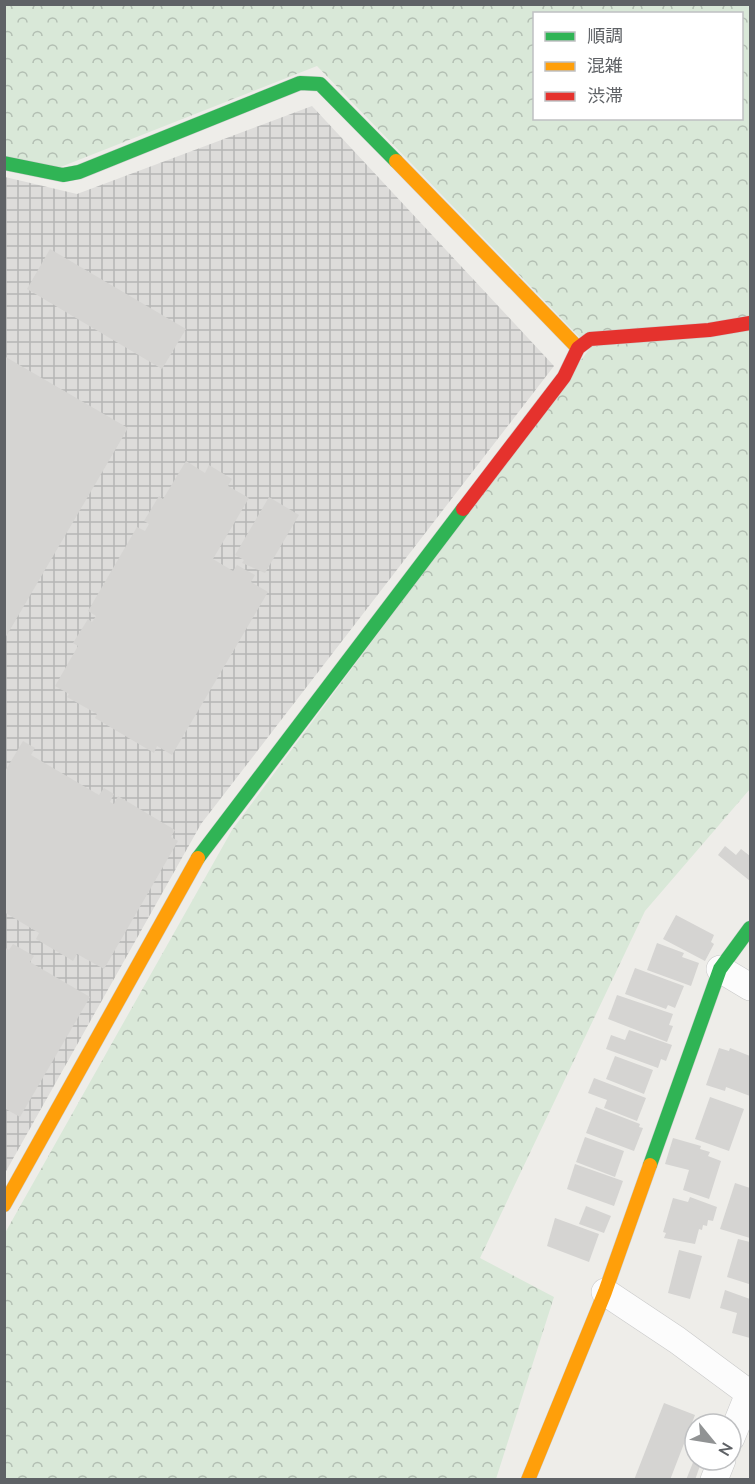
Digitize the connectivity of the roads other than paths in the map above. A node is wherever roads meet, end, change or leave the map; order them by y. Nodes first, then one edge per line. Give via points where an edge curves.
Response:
1 (4, 163) edge
2 (750, 323) edge
3 (578, 348) junction
4 (750, 928) edge
5 (720, 969) junction
6 (750, 987) edge
7 (4, 1205) edge
8 (605, 1292) junction
9 (750, 1392) edge
10 (742, 1412) edge
11 (528, 1479) edge

1 - 3 street via 63,175 79,172 300,83 320,84
2 - 3 street via 590,339
3 - 7 street via 564,377 204,847
4 - 5 street
5 - 6 street
5 - 8 street
8 - 9 street
8 - 11 street
9 - 10 street

